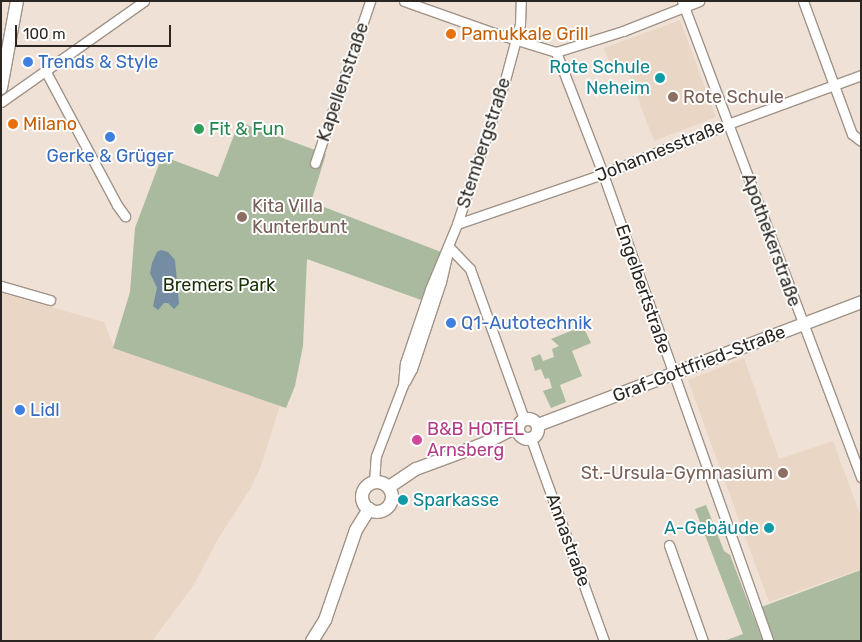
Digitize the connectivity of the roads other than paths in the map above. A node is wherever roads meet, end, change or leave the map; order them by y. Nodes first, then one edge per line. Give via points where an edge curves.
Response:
1 (17, 1) edge
2 (144, 1) edge
3 (370, 1) edge
4 (404, 1) edge
5 (521, 1) edge
6 (699, 1) edge
7 (803, 1) edge
8 (683, 4) edge
9 (516, 39) junction
10 (556, 52) junction
11 (46, 72) junction
12 (861, 75) edge
13 (836, 84) junction
14 (1, 88) edge
15 (1, 102) edge
16 (728, 124) junction
17 (861, 141) edge
18 (315, 163) dead end
19 (603, 174) junction
20 (126, 216) dead end
21 (457, 224) junction
22 (449, 247) junction
23 (1, 286) edge
24 (50, 300) dead end
25 (861, 302) edge
26 (802, 324) junction
27 (672, 374) junction
28 (524, 430) junction
29 (861, 477) edge
30 (374, 482) junction
31 (389, 487) junction
32 (369, 509) junction
33 (669, 545) dead end
34 (312, 641) edge
35 (604, 641) edge
36 (703, 641) edge
37 (768, 641) edge

1 - 14 street
2 - 11 street
3 - 18 street, Kapellenstraße
4 - 9 street
5 - 9 street
6 - 8 street
7 - 13 street
8 - 10 street via 623,31
8 - 16 street, Apothekerstraße
9 - 10 street
9 - 21 street, Stembergstraße
10 - 19 street, Engelbertstraße
11 - 15 street
11 - 20 street via 117,205
12 - 13 street, Johannesstraße
13 - 16 street, Johannesstraße
13 - 17 street via 852,134
16 - 19 street, Johannesstraße
16 - 26 street, Apothekerstraße
19 - 21 street, Johannesstraße
19 - 27 street, Engelbertstraße
21 - 22 street, Stembergstraße
22 - 28 street, Annastraße via 470,269
22 - 30 street, Stembergstraße via 430,289 405,363 403,385 376,456
23 - 24 street
25 - 26 street, Graf-Gottfried-Straße
26 - 27 street, Graf-Gottfried-Straße
26 - 29 street, Apothekerstraße
27 - 28 street, Graf-Gottfried-Straße via 538,425 534,420
27 - 37 street, Engelbertstraße
28 - 31 street via 416,469
28 - 35 street, Annastraße
30 - 31 street via 382,482
30 - 32 street via 365,488 362,496
31 - 32 street via 392,499 387,509 378,512
32 - 34 street via 356,530 337,592
33 - 36 street

